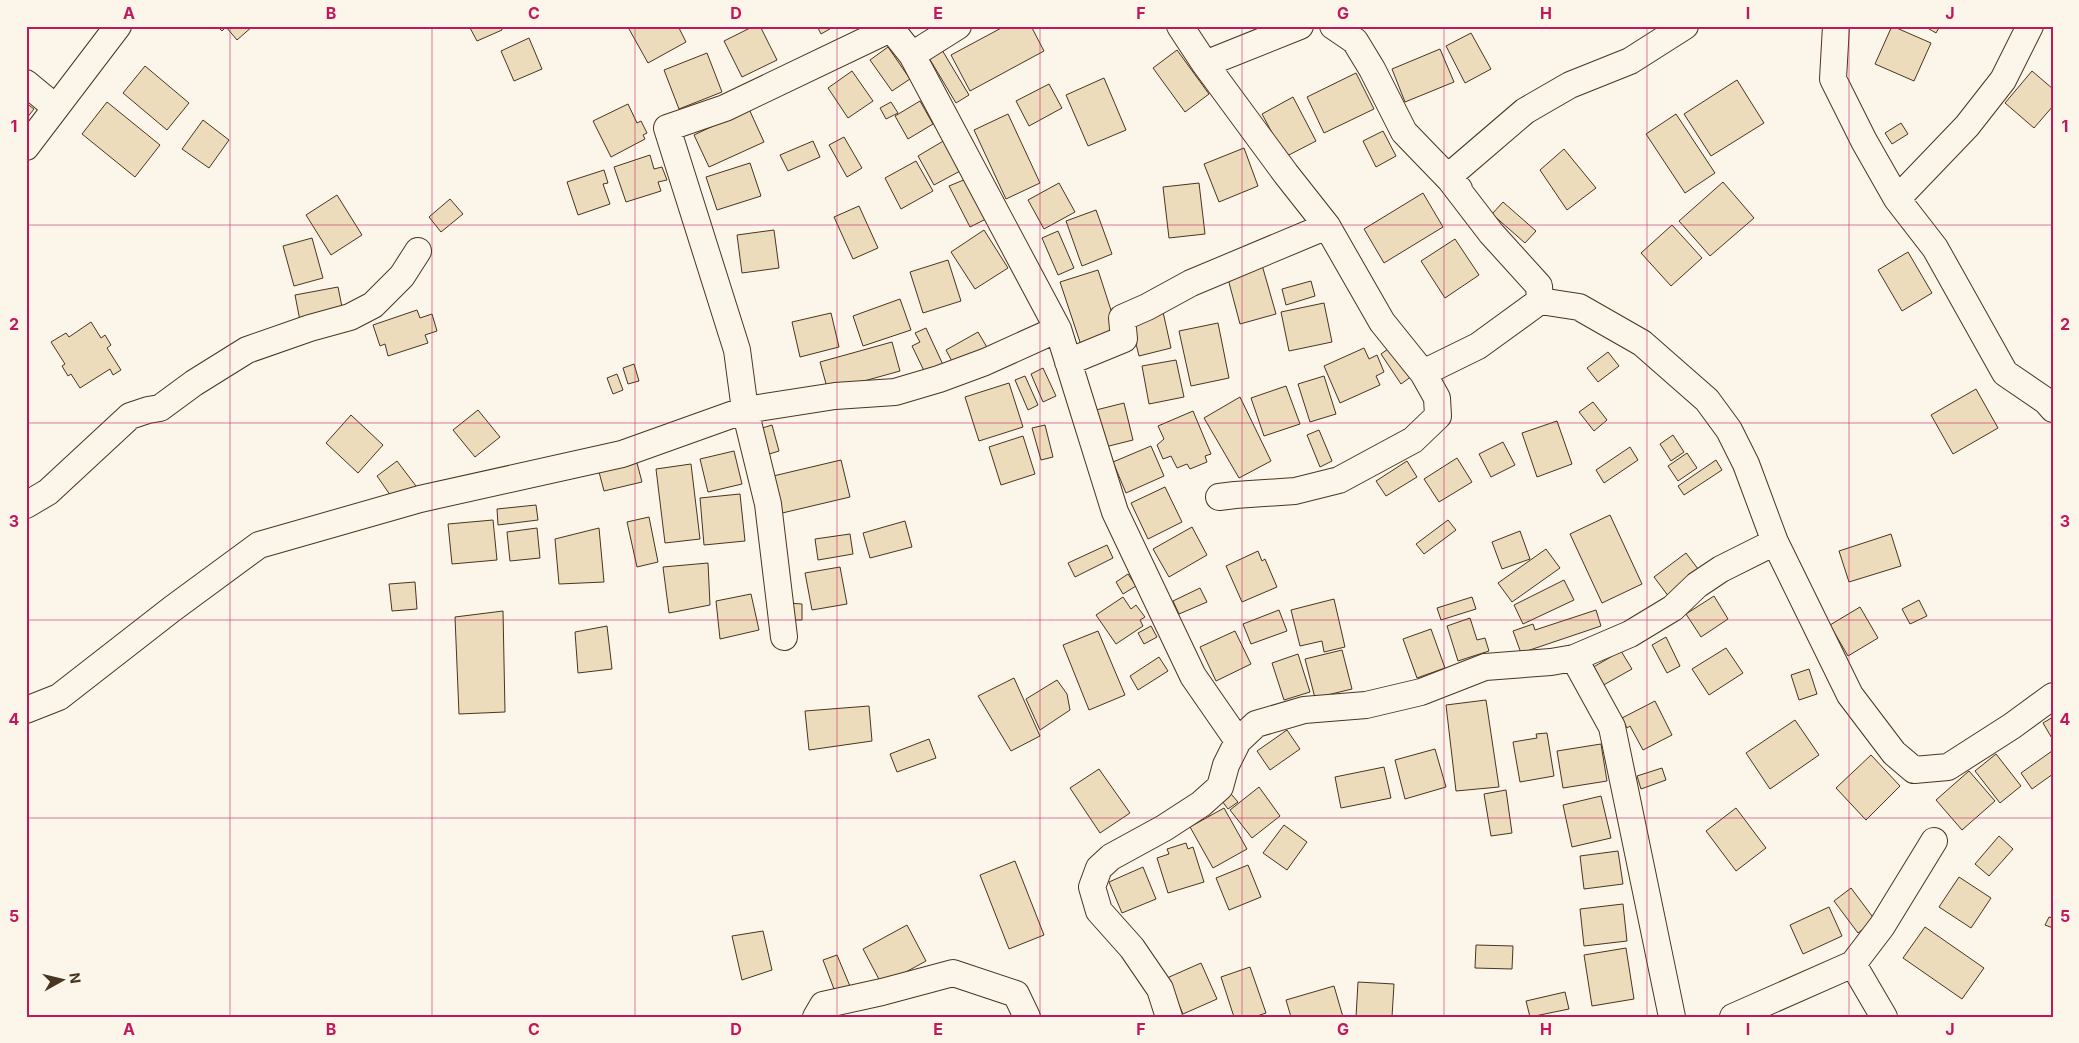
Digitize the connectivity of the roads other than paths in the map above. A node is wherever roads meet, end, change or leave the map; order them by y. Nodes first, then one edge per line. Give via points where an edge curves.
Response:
1 (118, 26) edge
2 (958, 26) edge
3 (1180, 26) edge
4 (1300, 26) edge
5 (1333, 26) edge
6 (1685, 26) edge
7 (1836, 26) edge
8 (2030, 26) edge
9 (889, 28) edge
10 (912, 55) junction
11 (1205, 64) junction
12 (26, 83) edge
13 (55, 107) junction
14 (26, 147) edge
15 (1448, 177) junction
16 (1897, 199) junction
17 (1327, 226) junction
18 (418, 251) dead end
19 (1540, 301) junction
20 (1058, 329) junction
21 (1068, 362) junction
22 (1423, 373) junction
23 (2053, 409) edge
24 (745, 410) junction
25 (1219, 498) dead end
26 (26, 505) edge
27 (1775, 542) junction
28 (784, 637) dead end
29 (1574, 658) junction
30 (2053, 696) edge
31 (26, 710) edge
32 (1238, 741) junction
33 (1934, 841) dead end
34 (1853, 964) junction
35 (816, 1017) edge
36 (1027, 1017) edge
37 (1169, 1017) edge
38 (1672, 1017) edge
39 (1733, 1017) edge
40 (1884, 1017) edge

1 - 13 street
2 - 10 street
3 - 11 street
4 - 11 street
5 - 15 street via 1355,41 1404,132
6 - 15 street via 1630,62 1570,84 1526,111
7 - 16 street via 1833,79
8 - 16 street via 2003,80 1967,126
9 - 10 street
9 - 24 street via 725,108 667,128 737,350
10 - 20 street
11 - 17 street
12 - 13 street
13 - 14 street
15 - 19 street via 1491,233 1539,286
16 - 23 street via 1935,248 2005,373
17 - 21 street via 1191,283 1122,318 1124,339
17 - 22 street via 1382,322
18 - 26 street via 402,276 373,305 350,317 247,350 160,408 130,416 48,492
19 - 22 street via 1478,346
19 - 27 street via 1578,307 1642,343 1707,400 1729,430 1746,464
20 - 21 street
20 - 24 street via 985,362 895,392 835,396
21 - 32 street via 1123,530 1194,676
22 - 25 street via 1436,398 1438,416 1413,440 1339,480 1295,491 1234,494
24 - 28 street via 768,504
24 - 31 street via 622,454 420,499 259,545 58,697
27 - 29 street via 1721,569 1697,585 1673,608 1630,634
27 - 30 street via 1850,696 1894,753 1914,770 1948,767
29 - 32 street via 1485,667 1421,692 1375,703 1304,710 1256,724
29 - 38 street via 1612,728
32 - 37 street via 1220,788 1164,828 1111,857 1098,868 1092,887 1099,911 1132,948 1160,989
33 - 34 street via 1882,926
34 - 39 street
34 - 40 street
35 - 36 street via 823,1005 953,973 1016,994

